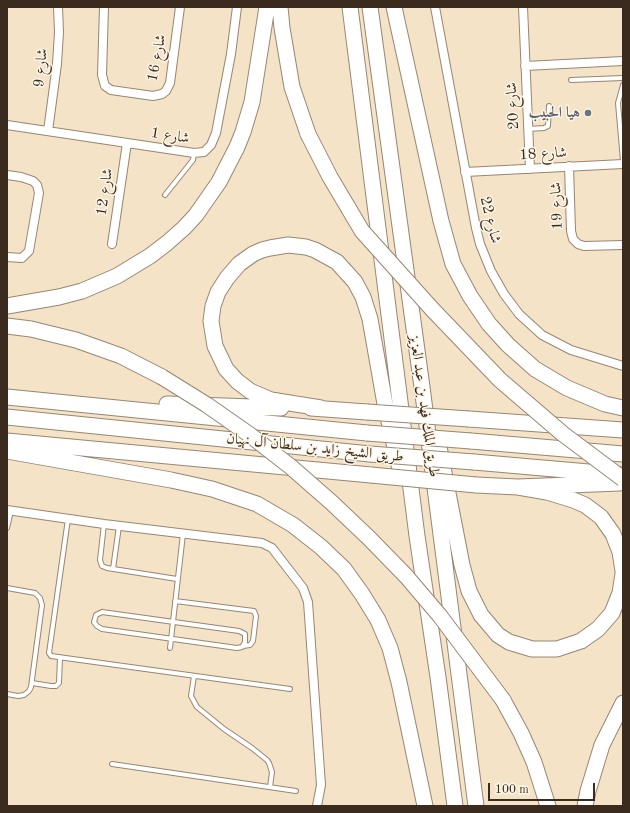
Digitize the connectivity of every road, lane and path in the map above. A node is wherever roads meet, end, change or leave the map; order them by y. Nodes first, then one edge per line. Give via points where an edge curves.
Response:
1 (58, 7) edge
2 (104, 7) edge
3 (180, 7) edge
4 (237, 7) edge
5 (267, 7) edge
6 (280, 7) edge
7 (350, 7) edge
8 (370, 7) edge
9 (394, 7) edge
10 (435, 7) edge
11 (523, 7) edge
12 (623, 61) edge
13 (525, 66) junction
14 (623, 78) edge
15 (571, 80) dead end
16 (623, 85) edge
17 (622, 92) edge
18 (549, 106) dead end
19 (7, 125) edge
20 (528, 129) junction
21 (48, 131) junction
22 (127, 143) junction
23 (194, 153) junction
24 (623, 163) edge
25 (569, 166) junction
26 (530, 168) junction
27 (465, 172) junction
28 (7, 175) edge
29 (165, 195) dead end
30 (112, 244) dead end
31 (623, 245) edge
32 (7, 257) edge
33 (7, 306) edge
34 (7, 326) edge
35 (623, 366) edge
36 (422, 387) junction
37 (7, 397) edge
38 (70, 404) junction
39 (321, 408) junction
40 (623, 408) edge
41 (7, 417) edge
42 (623, 430) edge
43 (7, 441) edge
44 (7, 451) edge
45 (623, 454) edge
46 (623, 475) edge
47 (623, 479) edge
48 (623, 483) edge
49 (518, 487) junction
50 (9, 510) edge
51 (68, 518) junction
52 (104, 524) junction
53 (119, 526) junction
54 (7, 528) edge
55 (183, 534) junction
56 (417, 536) junction
57 (113, 569) junction
58 (623, 573) edge
59 (177, 579) junction
60 (7, 588) edge
61 (175, 601) junction
62 (173, 621) junction
63 (171, 639) junction
64 (243, 646) junction
65 (170, 648) dead end
66 (60, 657) junction
67 (194, 676) junction
68 (32, 683) junction
69 (290, 689) dead end
70 (7, 694) edge
71 (623, 703) edge
72 (112, 764) dead end
73 (270, 787) junction
74 (296, 791) dead end
75 (317, 806) edge
76 (425, 806) edge
77 (455, 806) edge
78 (476, 806) edge
79 (548, 806) edge
80 (585, 806) edge

1 - 21 street, شارع 9 via 57,64
2 - 3 street, شارع 16 via 102,75 105,86 111,90 153,96 162,94 170,83
4 - 23 street, شارع 1 via 216,133 208,149
5 - 33 highway via 252,102 243,132 219,182 196,215 156,252 101,284 60,297
6 - 47 highway, bridge via 292,87 308,134 362,231 500,380 563,434
7 - 56 highway, طريق الملك فهد بن عبد العزيز
8 - 36 highway, طريق الملك فهد بن عبد العزيز
9 - 40 highway via 440,221 453,264 470,296 489,324 535,369 567,388 605,404
10 - 27 street, شارع 22
11 - 13 street, شارع 20
12 - 13 street, شارع 20
13 - 20 street, شارع 20
14 - 15 lane
16 - 17 lane
17 - 24 lane via 618,103
18 - 20 lane via 548,126
19 - 21 street, شارع 1
20 - 26 street, شارع 20
21 - 22 street, شارع 1
22 - 23 street, شارع 1
22 - 30 street, شارع 12
23 - 29 lane via 193,160
24 - 25 street, شارع 18
25 - 26 street, شارع 18
25 - 31 street, شارع 19 via 573,240 584,246
26 - 27 street, شارع 18
27 - 35 street, شارع 22 via 476,228 485,257 497,283 519,314 542,334 563,346
28 - 32 street via 33,181 39,193 29,252 22,258
34 - 79 highway, bridge via 76,340 120,356 162,376 250,435 337,507 425,599 503,700 534,762
36 - 58 highway via 444,467 469,591 480,615 498,635 509,642 532,649 556,649 581,641 598,629 612,613 620,593
36 - 78 highway, طريق الملك فهد بن عبد العزيز
37 - 38 highway, طريق الشيخ زايد بن سلطان آل نهيان
38 - 39 highway via 113,402
38 - 45 highway, طريق الشيخ زايد بن سلطان آل نهيان, bridge via 367,433
39 - 42 highway, bridge
39 - 56 highway via 271,400 250,391 231,375 216,350 211,320 218,292 238,264 262,250 288,245 315,250 344,268 360,289 370,319 392,437
41 - 46 highway, طريق الشيخ زايد بن سلطان آل نهيان, bridge via 370,454
43 - 49 highway, bridge
44 - 76 highway via 212,488 257,504 293,525 321,547 344,569 362,594 378,620 390,648
48 - 49 highway
49 - 58 highway via 573,500 601,517 613,534 620,552
50 - 51 street
50 - 54 lane
51 - 52 street
51 - 66 lane via 49,653 51,656
52 - 53 street
52 - 57 lane via 100,562 103,567
53 - 55 street
53 - 57 lane
55 - 59 lane
55 - 75 street via 265,544 275,551 305,592 308,602 321,785
56 - 77 highway, طريق الملك فهد بن عبد العزيز
57 - 59 lane
59 - 61 lane
60 - 68 lane via 31,592 40,598 42,605
61 - 62 lane
61 - 64 lane via 254,611 256,616 253,641 250,645
62 - 63 lane
62 - 63 lane via 105,612 98,613 95,619 97,626 102,629
62 - 64 lane via 242,632 245,636
63 - 64 lane via 237,648
63 - 65 lane
66 - 67 lane
66 - 68 lane via 59,683 56,686
67 - 69 lane
67 - 73 lane via 191,696 197,708 267,760 272,772
68 - 70 lane via 24,695
71 - 80 highway via 602,745
72 - 73 lane
73 - 74 lane

